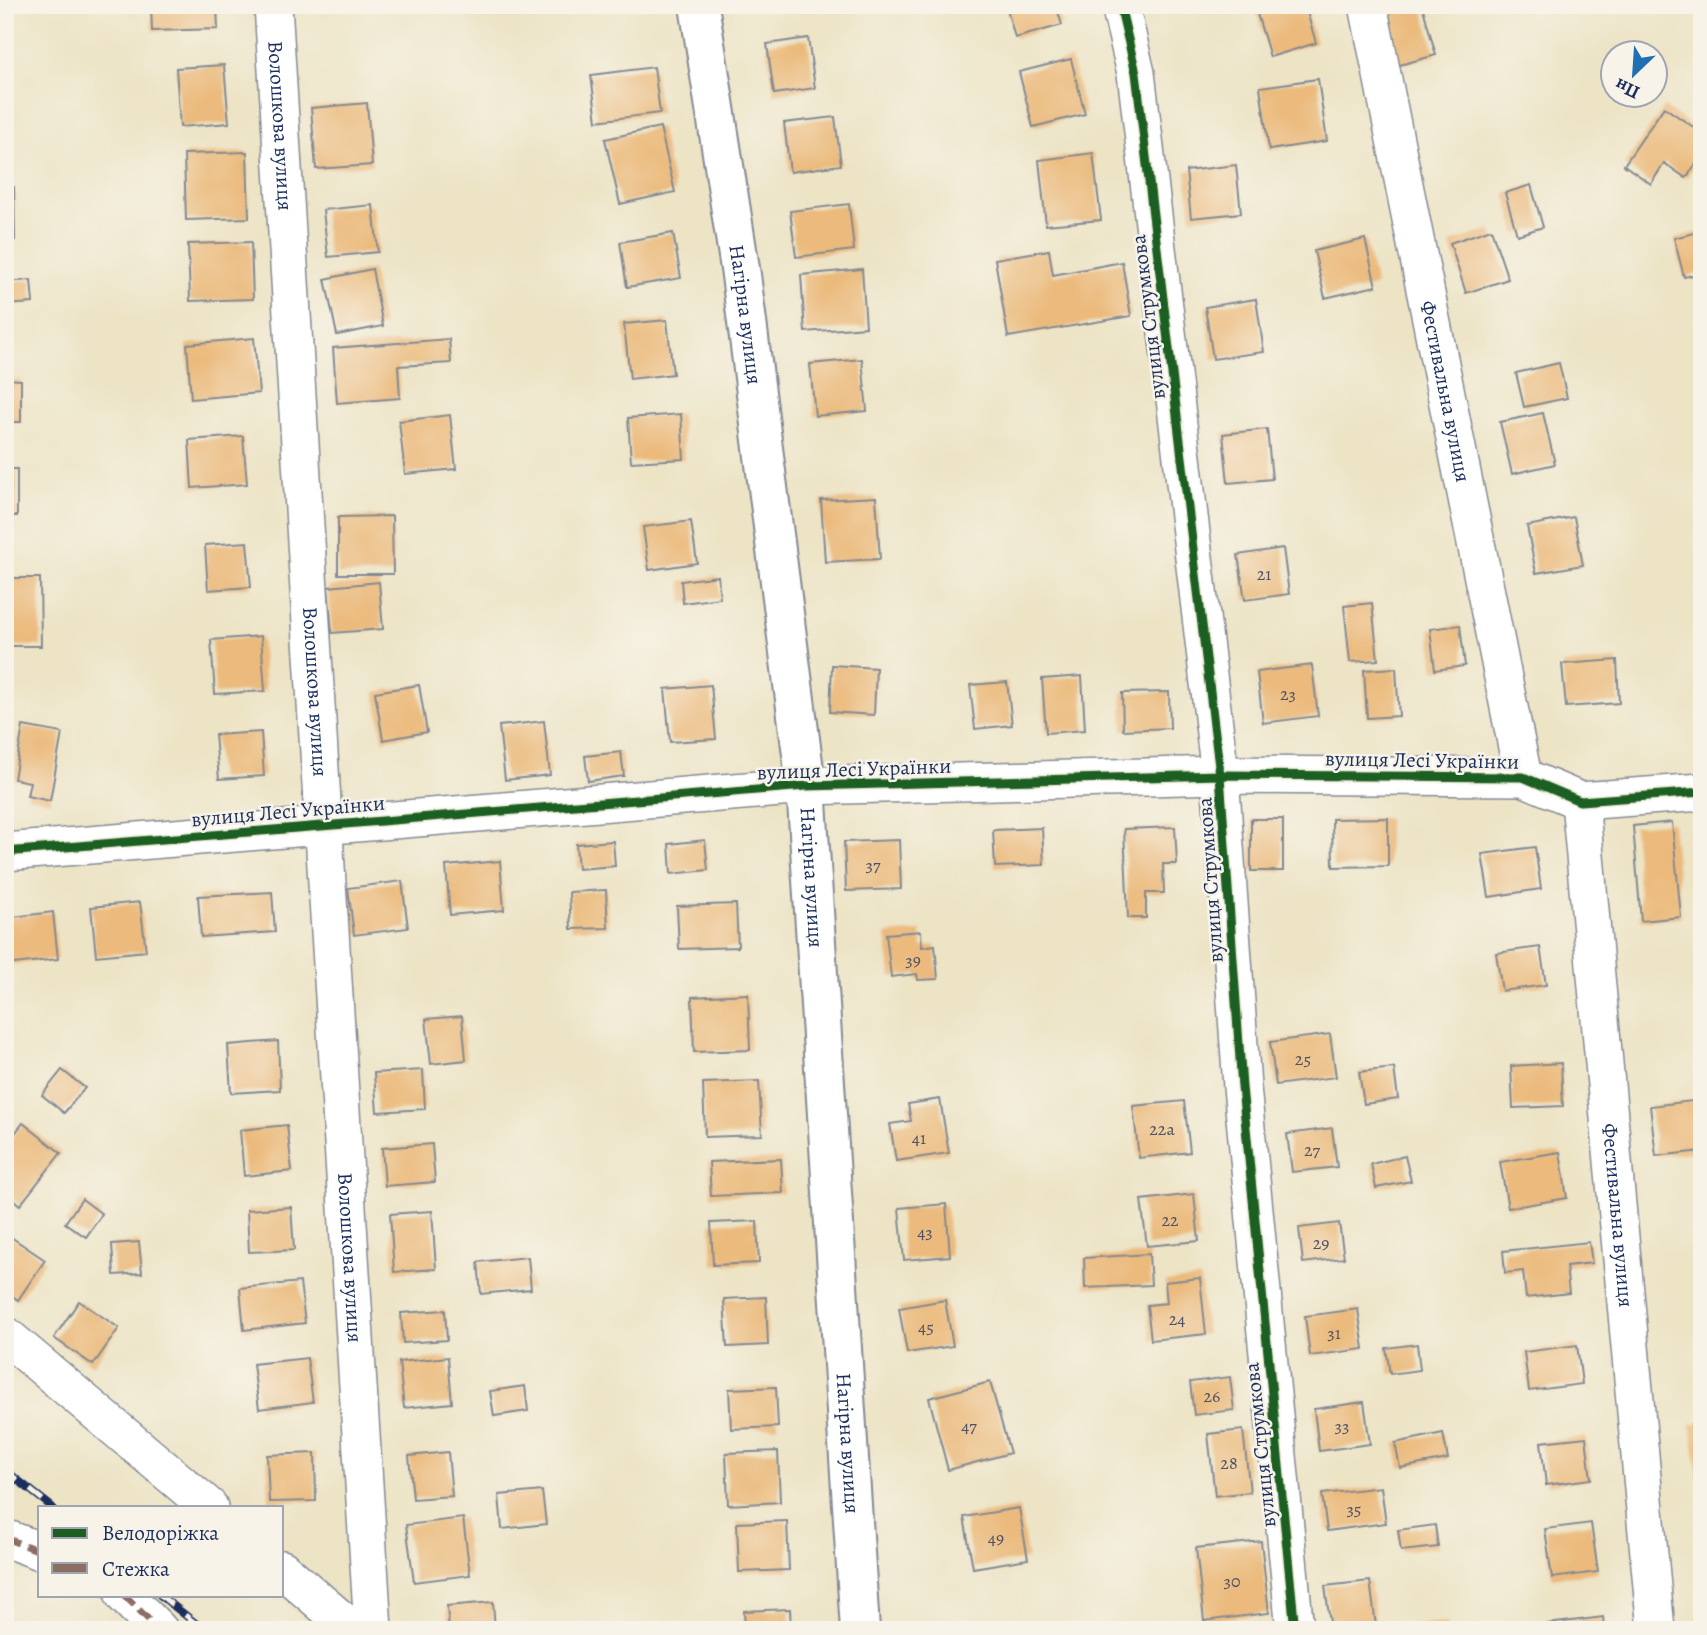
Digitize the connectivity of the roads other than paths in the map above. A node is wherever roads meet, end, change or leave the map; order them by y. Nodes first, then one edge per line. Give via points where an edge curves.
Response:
1 (273, 5) edge
2 (699, 5) edge
3 (1120, 5) edge
4 (1368, 5) edge
5 (1220, 775) junction
6 (1523, 777) junction
7 (806, 786) junction
8 (1702, 792) edge
9 (1580, 801) junction
10 (323, 826) junction
11 (5, 852) edge
12 (5, 1335) edge
13 (208, 1506) edge
14 (5, 1538) edge
15 (38, 1550) edge
16 (284, 1571) edge
17 (125, 1596) edge
18 (159, 1630) edge
19 (353, 1630) edge
20 (373, 1630) edge
21 (860, 1630) edge
22 (1295, 1630) edge
23 (1656, 1630) edge

1 - 10 street, Волошкова вулиця
2 - 7 street, Нагірна вулиця via 741,275
3 - 5 street, вулиця Струмкова via 1136,73
4 - 6 street, Фестивальна вулиця
5 - 6 street, вулиця Лесі Українки
5 - 7 street, вулиця Лесі Українки
5 - 22 street, вулиця Струмкова via 1242,1087
6 - 9 street, вулиця Лесі Українки
7 - 10 street, вулиця Лесі Українки
7 - 21 street, Нагірна вулиця
8 - 9 street, вулиця Лесі Українки
9 - 23 street, Фестивальна вулиця
10 - 11 street, вулиця Лесі Українки
10 - 20 street, Волошкова вулиця
12 - 13 street
14 - 15 street
16 - 19 street
17 - 18 street

